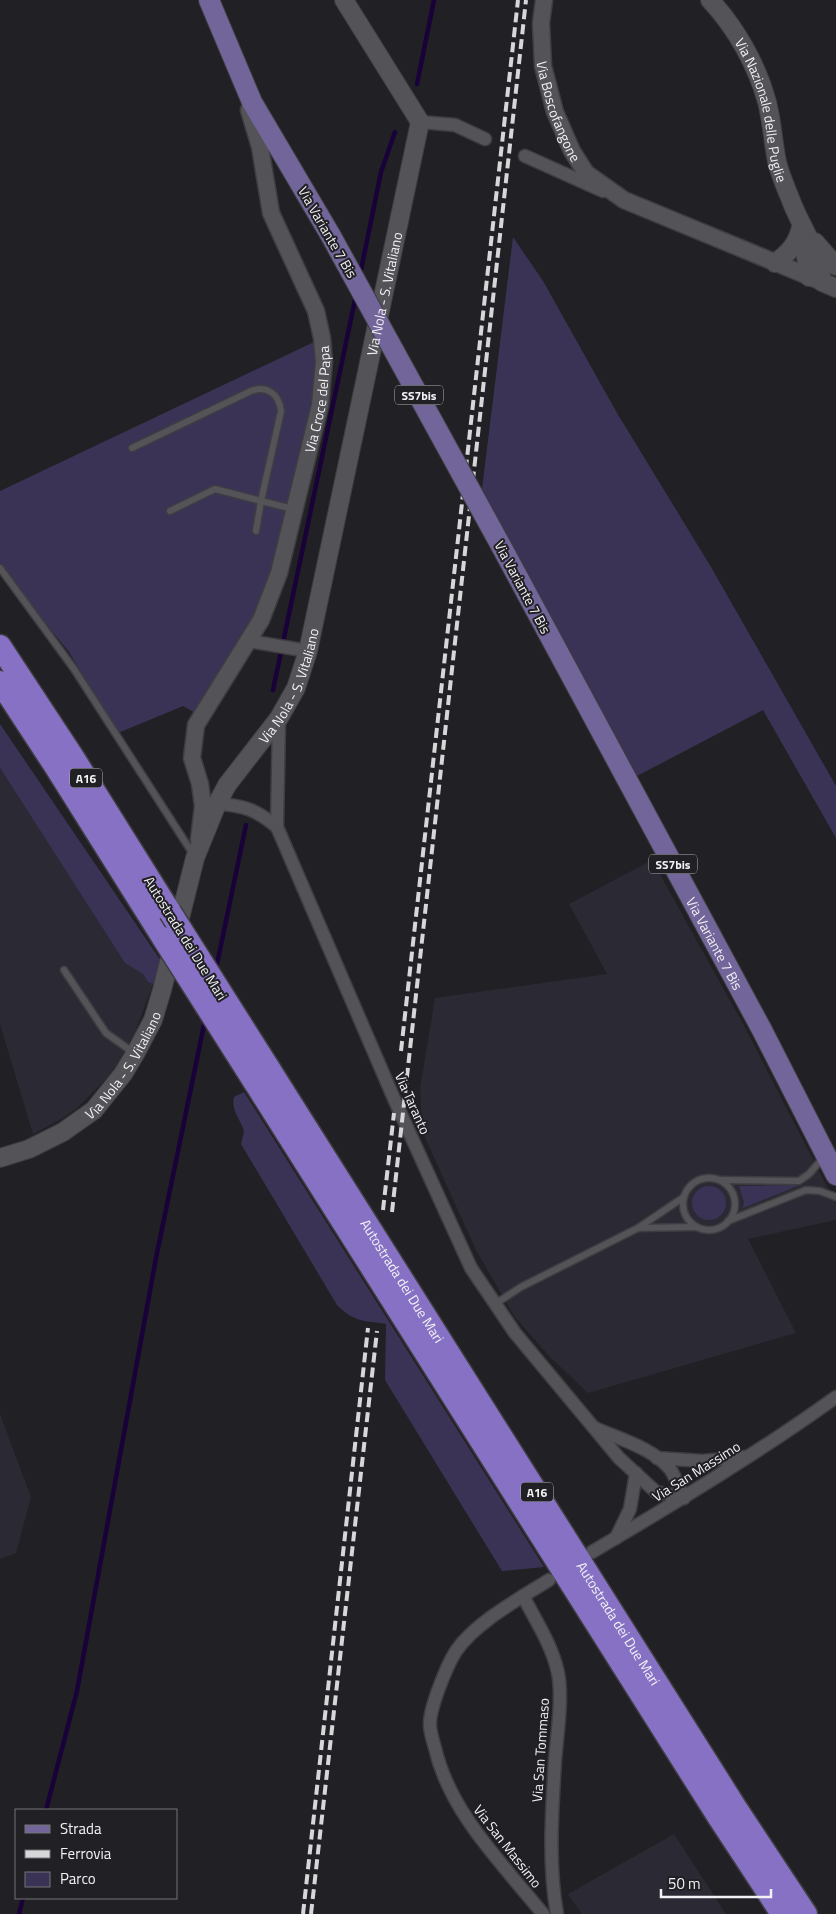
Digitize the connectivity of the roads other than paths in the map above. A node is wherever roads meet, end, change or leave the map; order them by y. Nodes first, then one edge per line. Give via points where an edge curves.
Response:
1 (209, 0) edge
2 (344, 0) edge
3 (544, 0) edge
4 (710, 0) edge
5 (252, 102) junction
6 (420, 122) junction
7 (485, 139) dead end
8 (525, 156) dead end
9 (624, 200) junction
10 (802, 226) junction
11 (775, 263) junction
12 (836, 266) edge
13 (822, 282) edge
14 (132, 448) dead end
15 (261, 501) junction
16 (294, 510) junction
17 (170, 511) dead end
18 (256, 531) dead end
19 (0, 568) edge
20 (249, 641) junction
21 (0, 646) edge
22 (308, 651) junction
23 (0, 682) edge
24 (0, 710) edge
25 (279, 718) junction
26 (200, 784) junction
27 (216, 804) junction
28 (277, 827) junction
29 (195, 858) junction
30 (163, 938) junction
31 (64, 970) dead end
32 (135, 1054) junction
33 (263, 1076) junction
34 (826, 1155) junction
35 (0, 1158) edge
36 (836, 1175) edge
37 (719, 1180) junction
38 (684, 1197) junction
39 (836, 1197) edge
40 (727, 1222) junction
41 (698, 1227) junction
42 (638, 1228) junction
43 (495, 1304) junction
44 (836, 1388) edge
45 (836, 1397) edge
46 (836, 1402) edge
47 (814, 1413) junction
48 (592, 1427) junction
49 (747, 1457) junction
50 (657, 1458) junction
51 (636, 1473) junction
52 (684, 1498) junction
53 (616, 1538) junction
54 (592, 1552) dead end
55 (549, 1580) dead end
56 (523, 1596) junction
57 (543, 1914) edge
58 (557, 1914) edge
59 (782, 1914) edge
60 (806, 1914) edge

1 - 5 main road, Via Variante 7 Bis / SS7bis
2 - 6 main road
3 - 9 street, Via Boscofangone via 541,23 543,66 555,112 572,151 586,172
4 - 10 main road, Via Nazionale delle Puglie via 737,35 757,73 767,102 778,163
5 - 16 street, Via Croce del Papa via 248,110 260,147 271,213 316,311 322,338 324,362 320,405
5 - 34 main road, Via Variante 7 Bis / SS7bis, bridge via 331,236 506,555
6 - 7 street via 455,125
6 - 22 main road, Via Nola - S. Vitaliano
8 - 9 street
9 - 11 street
10 - 11 main road via 789,253
10 - 12 main road
10 - 13 main road via 816,253
11 - 13 street
14 - 15 lane via 251,391 268,390 278,398 281,410
15 - 16 lane
15 - 17 lane via 215,488
15 - 18 lane
16 - 20 street, Via Croce del Papa via 279,573 261,620
19 - 29 lane via 74,669
20 - 22 street
20 - 26 street, Via Croce del Papa via 196,725 192,758
21 - 33 highway, Autostrada dei Due Mari / A16, bridge via 170,912
22 - 25 main road, Via Nola - S. Vitaliano via 296,688
23 - 30 highway, Autostrada dei Due Mari / A16
24 - 30 highway via 39,769
25 - 27 main road, Via Nola - S. Vitaliano via 226,786
25 - 28 street
26 - 27 street, Via Croce del Papa
26 - 29 street, Via Croce del Papa via 202,823
27 - 28 street via 248,808
27 - 29 main road, Via Nola - S. Vitaliano
28 - 43 street, Via Taranto via 471,1268
29 - 32 main road, Via Nola - S. Vitaliano via 153,1020
30 - 33 highway, Autostrada dei Due Mari / A16, bridge
31 - 32 lane via 106,1034
32 - 35 main road, Via Nola - S. Vitaliano via 94,1110 63,1132 29,1149
33 - 59 highway, Autostrada dei Due Mari / A16 via 714,1809
33 - 60 highway, Autostrada dei Due Mari / A16
34 - 36 main road, Via Variante 7 Bis / SS7bis
34 - 37 lane via 799,1181
37 - 38 lane via 702,1179 694,1183
37 - 40 lane via 726,1184 735,1200
38 - 41 lane via 686,1215
38 - 42 lane
39 - 40 lane via 806,1190
40 - 41 lane via 713,1229
41 - 42 lane
42 - 43 lane via 521,1287
43 - 48 street, Via Taranto
44 - 47 street, Via San Massimo via 820,1402
45 - 47 street, Via San Massimo
46 - 47 street, Via San Massimo
47 - 49 street, Via San Massimo
48 - 50 street, Via Taranto via 642,1448
48 - 51 street, Via Taranto
49 - 50 street, Via Taranto via 703,1461
49 - 52 street, Via San Massimo
50 - 52 street, Via Taranto via 671,1471
51 - 52 street, Via Taranto via 656,1492
51 - 53 street via 630,1509
52 - 53 street, Via San Massimo
53 - 54 street, Via San Massimo
55 - 56 street, Via San Massimo
56 - 57 street, Via San Massimo via 478,1628 456,1651 441,1682 430,1725 448,1789 468,1822
56 - 58 street, Via San Tommaso via 551,1651 558,1674 552,1810

